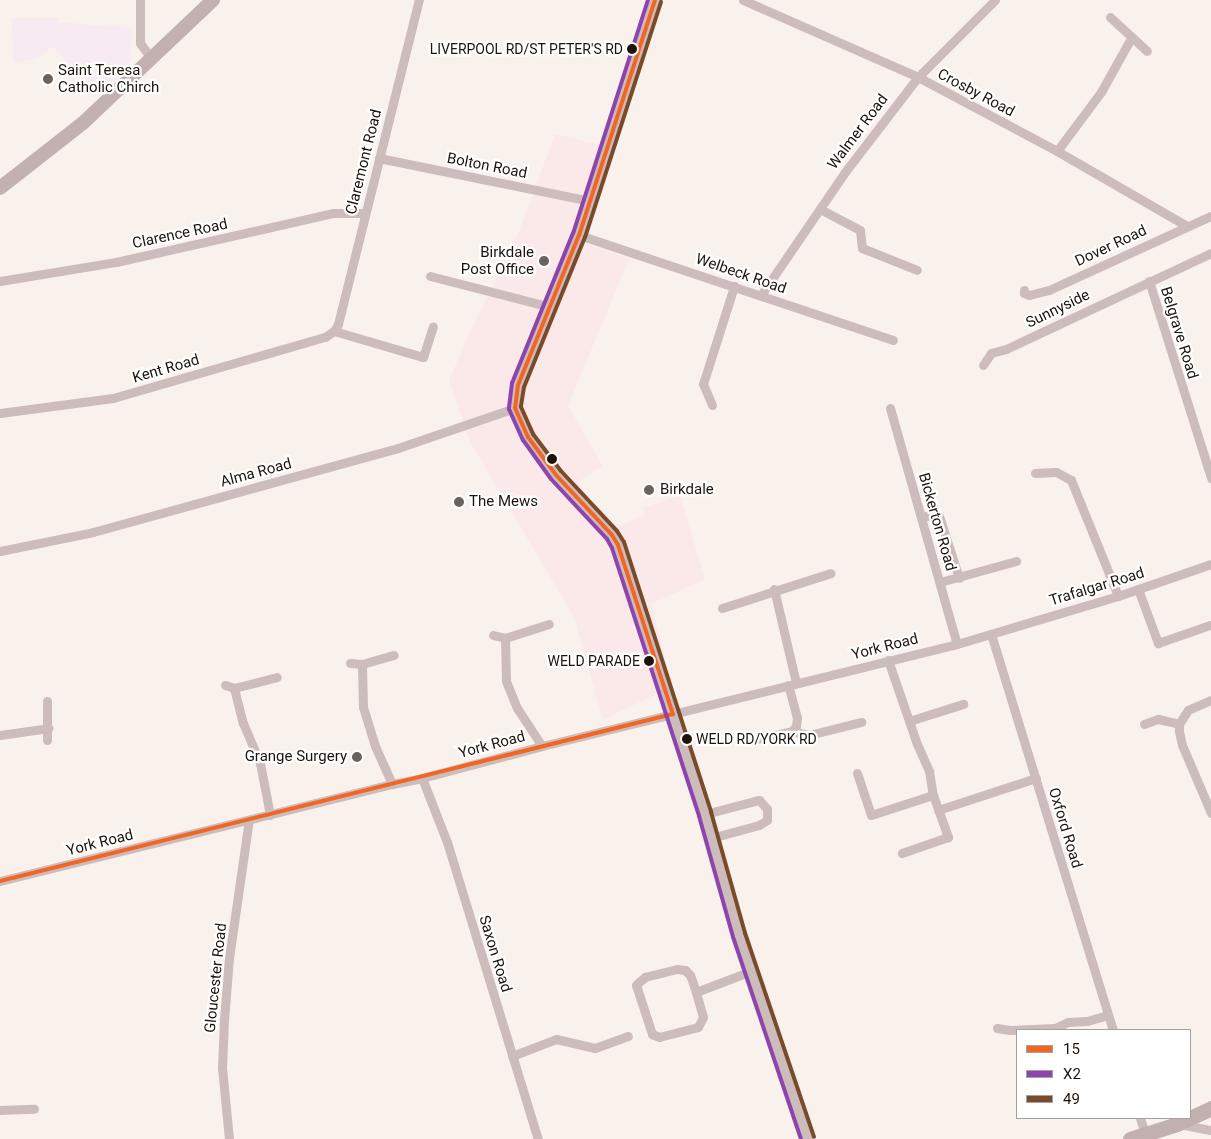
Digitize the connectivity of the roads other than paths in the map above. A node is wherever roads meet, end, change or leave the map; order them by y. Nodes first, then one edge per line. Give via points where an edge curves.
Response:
1 (140, 0) edge
2 (213, 0) edge
3 (419, 0) edge
4 (655, 0) edge
5 (743, 0) edge
6 (995, 0) edge
7 (1110, 17) dead end
8 (1131, 38) junction
9 (1147, 51) dead end
10 (151, 58) junction
11 (918, 77) junction
12 (1057, 151) junction
13 (379, 158) junction
14 (0, 188) edge
15 (590, 200) junction
16 (820, 209) junction
17 (366, 213) junction
18 (1211, 216) edge
19 (1188, 226) junction
20 (579, 235) junction
21 (1211, 253) edge
22 (917, 270) dead end
23 (430, 276) dead end
24 (0, 281) edge
25 (1149, 281) junction
26 (734, 286) junction
27 (1024, 290) dead end
28 (762, 295) junction
29 (551, 307) junction
30 (433, 327) dead end
31 (334, 331) junction
32 (893, 340) dead end
33 (983, 365) dead end
34 (712, 405) dead end
35 (515, 408) junction
36 (890, 408) dead end
37 (0, 412) edge
38 (1035, 474) dead end
39 (1211, 478) edge
40 (921, 517) junction
41 (0, 551) edge
42 (1016, 560) dead end
43 (1211, 564) edge
44 (830, 573) dead end
45 (958, 578) junction
46 (940, 582) junction
47 (1138, 589) junction
48 (774, 590) junction
49 (1118, 596) junction
50 (722, 608) dead end
51 (549, 624) dead end
52 (1210, 625) edge
53 (991, 634) junction
54 (493, 635) dead end
55 (505, 638) junction
56 (957, 644) junction
57 (394, 655) dead end
58 (888, 660) junction
59 (350, 663) dead end
60 (362, 664) junction
61 (277, 677) dead end
62 (792, 684) junction
63 (1211, 700) edge
64 (47, 701) dead end
65 (963, 704) dead end
66 (673, 714) junction
67 (861, 722) dead end
68 (909, 722) junction
69 (1144, 724) dead end
70 (1179, 724) junction
71 (48, 728) junction
72 (792, 731) junction
73 (0, 735) edge
74 (47, 740) dead end
75 (748, 741) dead end
76 (542, 746) junction
77 (857, 773) dead end
78 (422, 778) junction
79 (1036, 778) junction
80 (392, 784) junction
81 (933, 795) junction
82 (938, 810) junction
83 (1211, 813) edge
84 (705, 814) junction
85 (270, 815) junction
86 (249, 820) junction
87 (711, 838) junction
88 (902, 853) dead end
89 (0, 881) edge
90 (751, 971) junction
91 (696, 992) junction
92 (1108, 1015) junction
93 (997, 1028) dead end
94 (1032, 1029) edge
95 (1113, 1029) edge
96 (1016, 1030) edge
97 (628, 1036) dead end
98 (512, 1056) junction
99 (1211, 1108) edge
100 (34, 1109) dead end
101 (0, 1110) edge
102 (1191, 1117) edge
103 (1140, 1119) edge
104 (1188, 1119) edge
105 (1177, 1124) junction
106 (1211, 1130) edge
107 (1146, 1137) edge
108 (229, 1139) edge
109 (538, 1139) edge
110 (808, 1139) edge
111 (1130, 1139) edge

1 - 10 street via 140,43
2 - 10 main road
3 - 13 street, Claremont Road
4 - 15 street
5 - 11 street, Crosby Road
6 - 11 street, Walmer Road
7 - 8 street
8 - 9 street
8 - 12 street via 1100,92
10 - 14 main road via 83,122
11 - 12 street, Crosby Road
11 - 16 street, Walmer Road
12 - 19 street, Crosby Road
13 - 15 street, Bolton Road
13 - 17 street, Claremont Road
15 - 20 street
16 - 22 street via 860,230 862,248
16 - 28 street, Walmer Road
17 - 24 street, Clarence Road via 334,214 116,262
17 - 31 street, Claremont Road
18 - 19 street, Dover Road
19 - 27 street, Dover Road via 1049,290 1030,295
20 - 26 street, Welbeck Road
20 - 29 street
21 - 25 street, Sunnyside
23 - 29 street
25 - 33 street, Sunnyside via 1006,349 991,353
25 - 39 street, Belgrave Road
26 - 28 street, Welbeck Road
26 - 34 street via 702,384
28 - 32 street, Welbeck Road
29 - 35 street via 518,385
30 - 31 street via 423,357
31 - 37 street, Kent Road via 325,337 113,398
35 - 41 street, Alma Road via 398,448 93,532
35 - 66 street via 528,437 556,475 618,545
36 - 40 street, Bickerton Road
38 - 49 street via 1056,472 1071,480
40 - 45 street via 939,516
40 - 46 street, Bickerton Road
42 - 45 street
43 - 47 street, Trafalgar Road
44 - 48 street
45 - 46 street
46 - 56 street, Bickerton Road
47 - 49 street, Trafalgar Road
47 - 52 street via 1158,643
48 - 50 street
48 - 62 street
49 - 53 street, Trafalgar Road
51 - 55 street
53 - 56 street, York Road
53 - 79 street, Oxford Road
54 - 55 street
55 - 76 street via 506,681 517,708
56 - 58 street, York Road
57 - 60 street
58 - 62 street, York Road
58 - 68 street
59 - 60 street
60 - 80 street via 363,707 375,746
61 - 85 street via 229,687 260,763
62 - 66 street, York Road
62 - 72 street via 797,718
63 - 70 street via 1188,710
64 - 71 street
65 - 68 street
66 - 76 street, York Road
66 - 84 street
67 - 72 street via 809,735
68 - 81 street via 929,771
69 - 70 street via 1158,719
70 - 83 street via 1182,745
71 - 73 street
71 - 74 street
72 - 75 street
76 - 78 street, York Road
77 - 81 street via 871,814
78 - 80 street, York Road
78 - 98 street, Saxon Road via 446,842
79 - 82 street
79 - 92 street, Oxford Road
80 - 85 street, York Road
81 - 82 street
82 - 88 street via 948,838
84 - 87 street
84 - 87 street via 759,800 767,808 767,820 759,825
85 - 86 street, York Road
86 - 89 street, York Road
86 - 108 street, Gloucester Road via 229,958 224,1020 222,1068
87 - 90 street
90 - 91 street
90 - 110 street
91 - 91 street via 702,1017 698,1027 659,1037 652,1034 636,985 639,982 645,977 685,970
92 - 94 street via 1068,1022 1055,1028
92 - 95 street, Oxford Road
93 - 96 street
97 - 98 street via 595,1048 556,1039
98 - 109 street, Saxon Road
99 - 102 highway
100 - 101 street
103 - 107 street
104 - 105 highway
105 - 106 street
105 - 107 highway
107 - 111 highway

